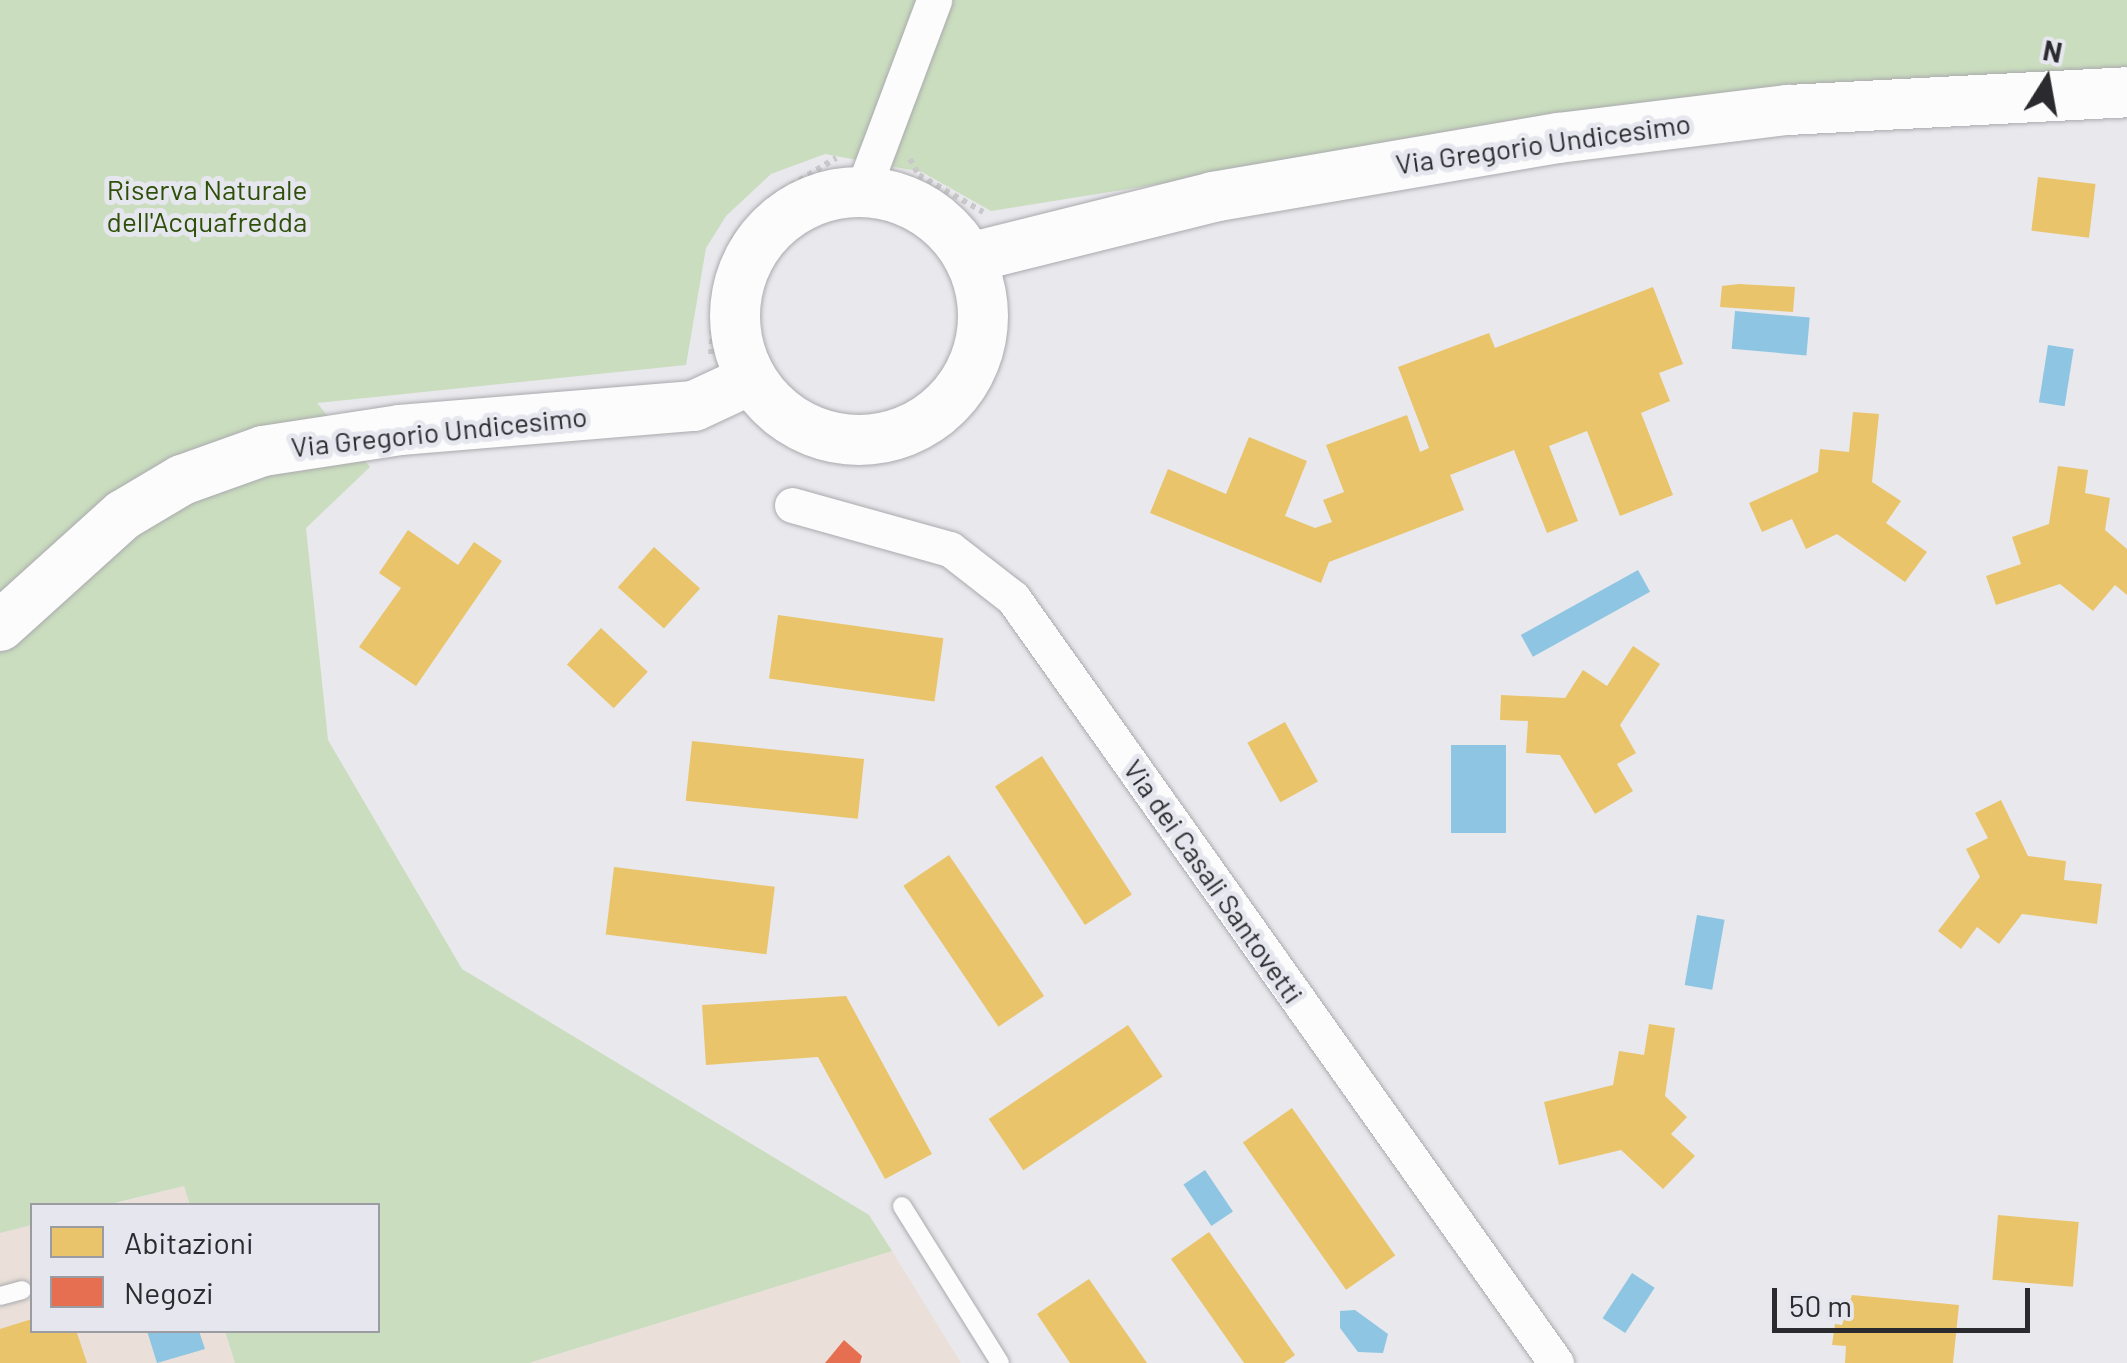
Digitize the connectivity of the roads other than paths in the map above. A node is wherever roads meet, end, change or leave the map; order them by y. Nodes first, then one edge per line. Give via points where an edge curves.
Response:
1 (934, 0) edge
2 (2127, 92) edge
3 (852, 171) junction
4 (969, 258) junction
5 (750, 380) junction
6 (792, 505) dead end
7 (0, 626) edge
8 (902, 1206) dead end
9 (22, 1290) dead end
10 (0, 1296) edge
11 (1000, 1363) edge
12 (1556, 1363) edge

1 - 3 street
2 - 4 street, Via Gregorio Undicesimo via 1788,110 1560,138 1194,201
3 - 4 street via 939,220
3 - 5 street via 826,196 793,210 746,264 733,343
4 - 5 street via 982,292 980,348 970,374 933,417 881,439 824,436 775,408
5 - 7 street, Via Gregorio Undicesimo via 694,406 400,430 263,451 182,480 123,516
6 - 12 street, Via dei Casali Santovetti via 950,548 1013,598
8 - 11 lane
9 - 10 lane

